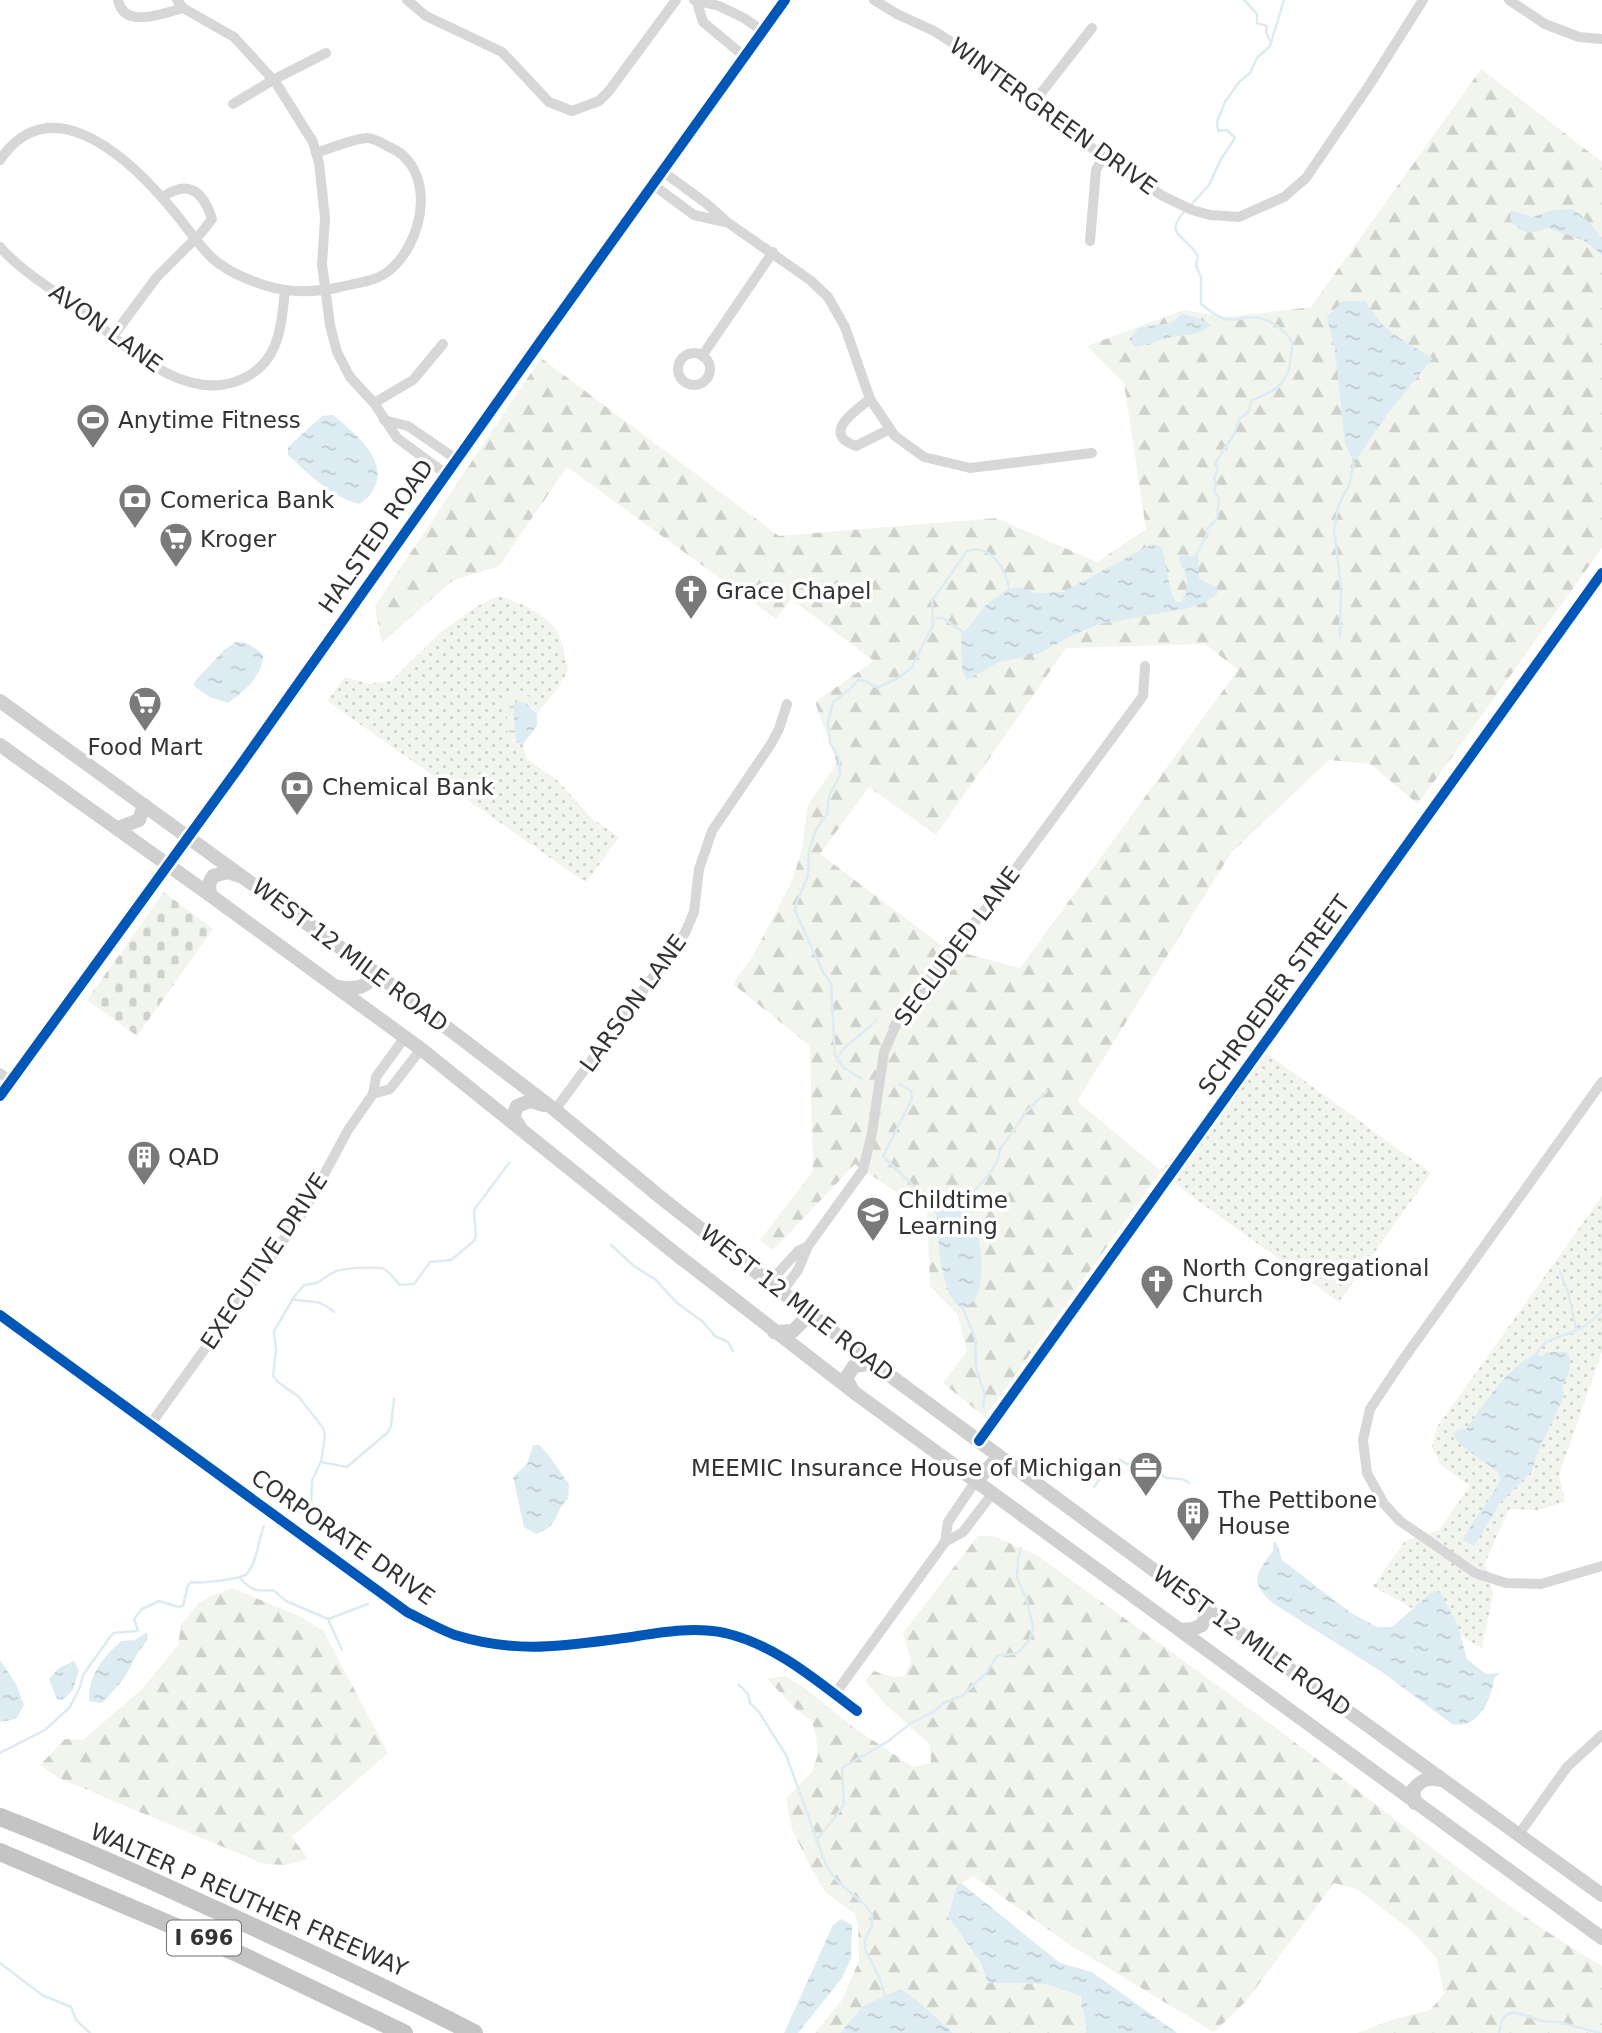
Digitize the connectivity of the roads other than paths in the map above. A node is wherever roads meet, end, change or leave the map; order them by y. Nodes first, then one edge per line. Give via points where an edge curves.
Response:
1 (118, 0) edge
2 (407, 0) edge
3 (676, 0) edge
4 (785, 0) edge
5 (874, 0) edge
6 (1423, 0) edge
7 (1509, 0) edge
8 (696, 1) edge
9 (180, 4) edge
10 (1092, 28) dead end
11 (762, 31) junction
12 (1602, 39) edge
13 (326, 53) dead end
14 (744, 56) junction
15 (273, 80) junction
16 (1034, 102) junction
17 (233, 104) dead end
18 (316, 153) junction
19 (1103, 157) junction
20 (0, 160) edge
21 (662, 171) junction
22 (652, 184) junction
23 (163, 197) junction
24 (727, 222) junction
25 (196, 237) junction
26 (1090, 242) dead end
27 (0, 247) edge
28 (773, 253) junction
29 (285, 290) junction
30 (326, 290) junction
31 (113, 336) junction
32 (443, 344) dead end
33 (702, 356) dead end
34 (870, 399) junction
35 (374, 403) junction
36 (384, 420) junction
37 (890, 429) junction
38 (1092, 453) dead end
39 (456, 459) junction
40 (446, 474) junction
41 (1602, 573) edge
42 (1145, 666) dead end
43 (0, 701) edge
44 (787, 704) dead end
45 (0, 745) edge
46 (144, 804) junction
47 (118, 828) junction
48 (188, 837) junction
49 (167, 865) junction
50 (245, 877) junction
51 (210, 895) junction
52 (374, 972) junction
53 (336, 986) junction
54 (405, 1037) junction
55 (421, 1049) junction
56 (5, 1077) edge
57 (1602, 1082) edge
58 (373, 1094) junction
59 (0, 1096) edge
60 (555, 1110) junction
61 (522, 1130) junction
62 (808, 1246) junction
63 (775, 1288) junction
64 (806, 1312) junction
65 (0, 1315) edge
66 (774, 1332) junction
67 (881, 1369) junction
68 (855, 1393) junction
69 (150, 1425) junction
70 (979, 1441) junction
71 (1006, 1461) junction
72 (975, 1482) junction
73 (992, 1494) junction
74 (945, 1542) junction
75 (1602, 1566) edge
76 (1208, 1610) junction
77 (1180, 1630) junction
78 (835, 1694) junction
79 (857, 1711) dead end
80 (1602, 1735) edge
81 (1443, 1780) junction
82 (1415, 1803) junction
83 (0, 1817) edge
84 (1519, 1834) junction
85 (0, 1852) edge
86 (1602, 1895) edge
87 (1602, 1938) edge
88 (404, 2033) edge
89 (474, 2033) edge

1 - 9 street via 128,15 140,18
2 - 3 street via 426,16 502,52 549,102 572,111 599,101 609,91
4 - 11 main road, HALSTED ROAD
5 - 16 street, WINTERGREEN DRIVE via 1005,76
6 - 19 street, WINTERGREEN DRIVE via 1306,178 1269,206 1238,217 1192,210
7 - 12 street via 1545,24 1579,37
8 - 11 street via 719,6
8 - 14 street via 703,22
9 - 15 street via 234,37
10 - 16 street
11 - 14 main road, HALSTED ROAD
13 - 15 street
14 - 21 main road, HALSTED ROAD
15 - 17 street
15 - 18 street
16 - 19 street, WINTERGREEN DRIVE
18 - 30 street via 325,218 322,264
18 - 30 street via 368,138 398,150 418,174 422,206 415,235 400,260 367,281
19 - 26 street via 1096,170
20 - 23 street via 34,131 74,130 133,168
21 - 22 main road, HALSTED ROAD
21 - 24 street
22 - 24 street via 694,215
22 - 39 main road, HALSTED ROAD
23 - 25 street
23 - 25 street via 177,188 201,196 212,219
24 - 28 street
25 - 29 street via 213,258 245,279
25 - 31 street via 156,278
27 - 31 street, AVON LANE
28 - 33 street
28 - 34 street via 828,297 845,327
29 - 30 street
29 - 31 street, AVON LANE via 278,338 266,363 235,382 206,386 186,382
30 - 35 street via 342,364
32 - 35 street via 412,380
34 - 37 street
34 - 37 street via 846,418 842,437 856,446
35 - 36 street
36 - 39 street via 408,426
36 - 40 street via 397,438
37 - 38 street via 924,457 970,468
39 - 40 main road, HALSTED ROAD
40 - 48 main road, HALSTED ROAD
41 - 70 street, SCHROEDER STREET
42 - 62 street, SECLUDED LANE via 1143,696 897,1025 884,1052 863,1170
43 - 46 main road, WEST 12 MILE ROAD
44 - 60 street, LARSON LANE via 771,744 712,831 685,933
45 - 47 main road, WEST 12 MILE ROAD
46 - 47 main road via 139,820
46 - 48 main road, WEST 12 MILE ROAD
47 - 49 main road, WEST 12 MILE ROAD
48 - 49 main road, HALSTED ROAD
48 - 50 main road, WEST 12 MILE ROAD
49 - 51 main road, WEST 12 MILE ROAD
49 - 56 main road, HALSTED ROAD
50 - 51 main road via 228,872 213,876
50 - 52 main road, WEST 12 MILE ROAD
51 - 53 main road, WEST 12 MILE ROAD
52 - 53 main road via 362,987
52 - 60 main road, WEST 12 MILE ROAD
53 - 54 main road, WEST 12 MILE ROAD
54 - 55 main road, WEST 12 MILE ROAD
54 - 58 street, EXECUTIVE DRIVE via 376,1077
55 - 58 street, EXECUTIVE DRIVE via 390,1089
55 - 61 main road, WEST 12 MILE ROAD
56 - 59 main road, HALSTED ROAD
57 - 75 street via 1402,1360 1370,1409 1363,1440 1367,1473 1384,1504 1400,1521 1475,1573 1506,1583 1541,1584
58 - 69 street, EXECUTIVE DRIVE via 305,1210
60 - 61 main road via 530,1101 517,1106 513,1117
60 - 63 main road, WEST 12 MILE ROAD
61 - 66 main road, WEST 12 MILE ROAD
62 - 63 street, SECLUDED LANE via 798,1251
62 - 63 street, SECLUDED LANE via 798,1270
63 - 64 main road, WEST 12 MILE ROAD
64 - 66 main road via 793,1331
64 - 67 main road, WEST 12 MILE ROAD
65 - 69 street, CORPORATE DRIVE
66 - 68 main road, WEST 12 MILE ROAD
67 - 68 main road via 854,1366 846,1378
67 - 70 main road, WEST 12 MILE ROAD
68 - 72 main road, WEST 12 MILE ROAD
69 - 78 street, CORPORATE DRIVE via 407,1612 453,1634 509,1647 555,1647 695,1628 727,1633 795,1663
70 - 71 main road, WEST 12 MILE ROAD
71 - 72 main road via 993,1463
71 - 76 main road, WEST 12 MILE ROAD
72 - 73 main road, WEST 12 MILE ROAD
72 - 74 street via 948,1522
73 - 74 street via 963,1532
73 - 77 main road, WEST 12 MILE ROAD
74 - 78 street
76 - 77 main road via 1202,1625
76 - 81 main road, WEST 12 MILE ROAD
77 - 82 main road, WEST 12 MILE ROAD
78 - 79 street, CORPORATE DRIVE
80 - 84 street via 1567,1767
81 - 82 main road via 1430,1778 1419,1783 1413,1790
81 - 84 main road, WEST 12 MILE ROAD
82 - 87 main road, WEST 12 MILE ROAD
83 - 89 highway, WALTER P REUTHER FREEWAY / I 696 via 252,1926
84 - 86 main road, WEST 12 MILE ROAD
85 - 88 highway, I 696 via 237,1953

